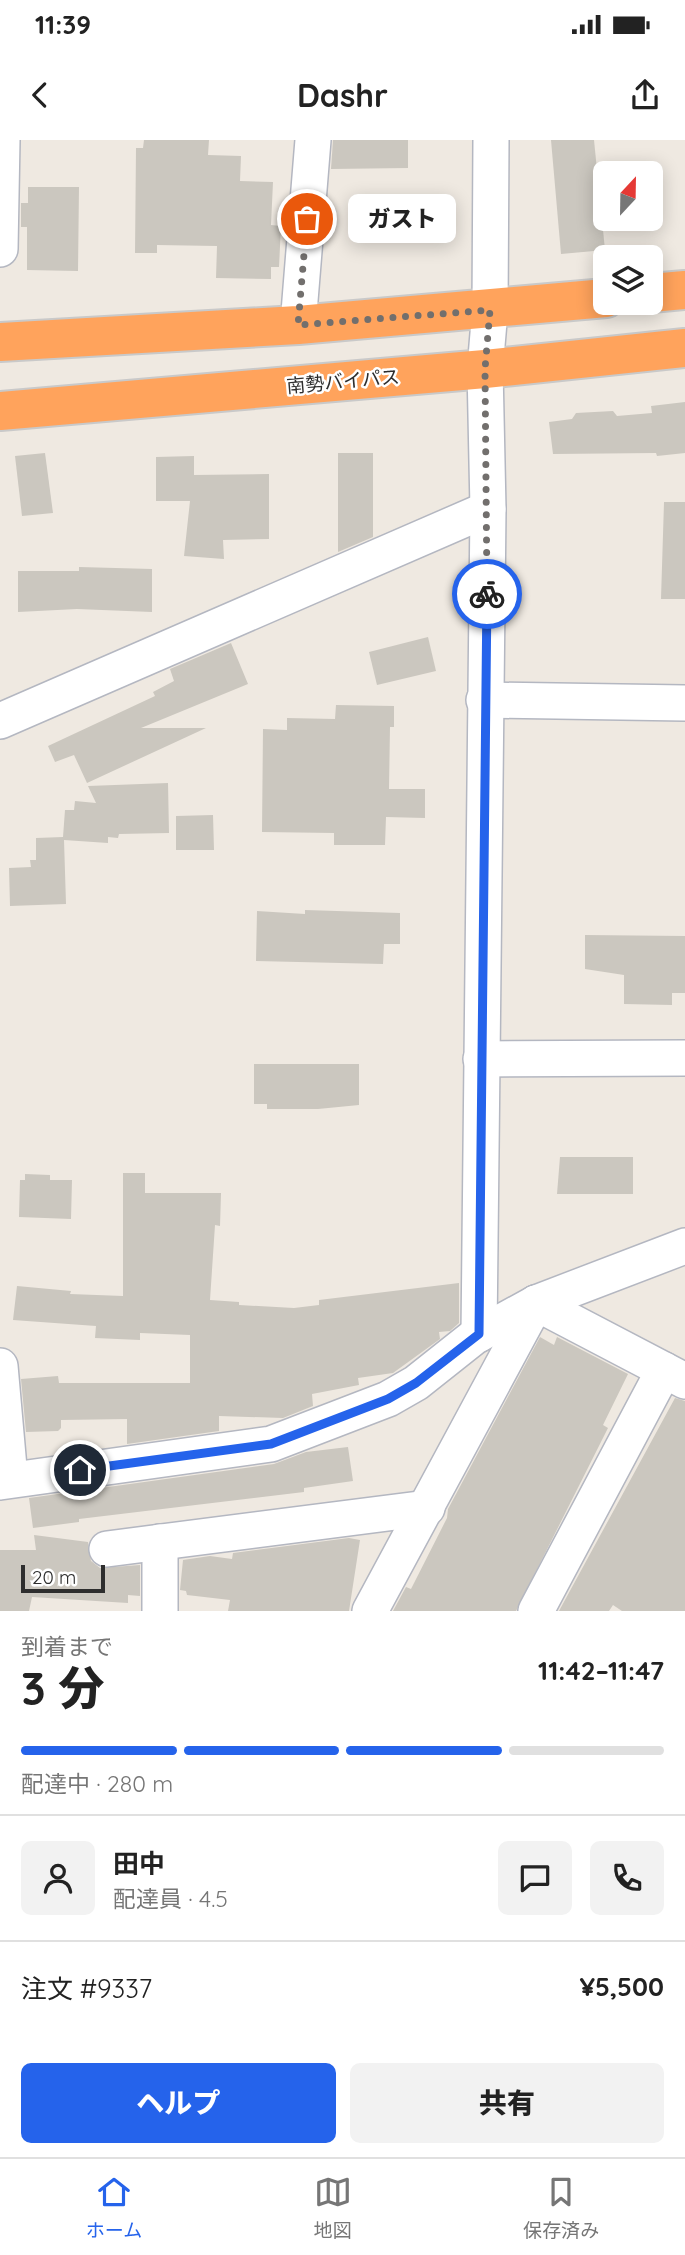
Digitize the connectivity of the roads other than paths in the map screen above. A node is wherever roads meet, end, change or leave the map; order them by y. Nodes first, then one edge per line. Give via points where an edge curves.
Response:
1 (2, 140) edge
2 (313, 140) edge
3 (491, 140) edge
4 (0, 249) edge
5 (685, 290) edge
6 (663, 292) edge
7 (593, 299) edge
8 (490, 310) junction
9 (298, 325) junction
10 (0, 342) edge
11 (685, 348) edge
12 (485, 369) junction
13 (0, 411) edge
14 (488, 509) junction
15 (484, 700) junction
16 (685, 703) edge
17 (0, 721) edge
18 (685, 1058) edge
19 (481, 1059) junction
20 (685, 1246) edge
21 (536, 1303) junction
22 (479, 1334) junction
23 (0, 1366) edge
24 (674, 1376) edge
25 (5, 1481) edge
26 (427, 1508) junction
27 (160, 1542) junction
28 (107, 1549) dead end
29 (160, 1611) edge
30 (370, 1611) edge
31 (536, 1611) edge

1 - 4 street
2 - 9 street
3 - 8 street
5 - 6 highway
7 - 8 highway
8 - 9 highway
8 - 12 street
9 - 10 highway
11 - 12 highway, 南勢バイパス
12 - 13 highway, 南勢バイパス
12 - 14 street
14 - 15 street
14 - 17 street
15 - 16 street
15 - 19 street
18 - 19 street
19 - 22 street
20 - 21 street
21 - 22 street
21 - 24 street
21 - 26 street
22 - 25 street via 388,1399 271,1444
23 - 25 street
24 - 31 street
26 - 27 street
26 - 30 street
27 - 28 street
27 - 29 street

